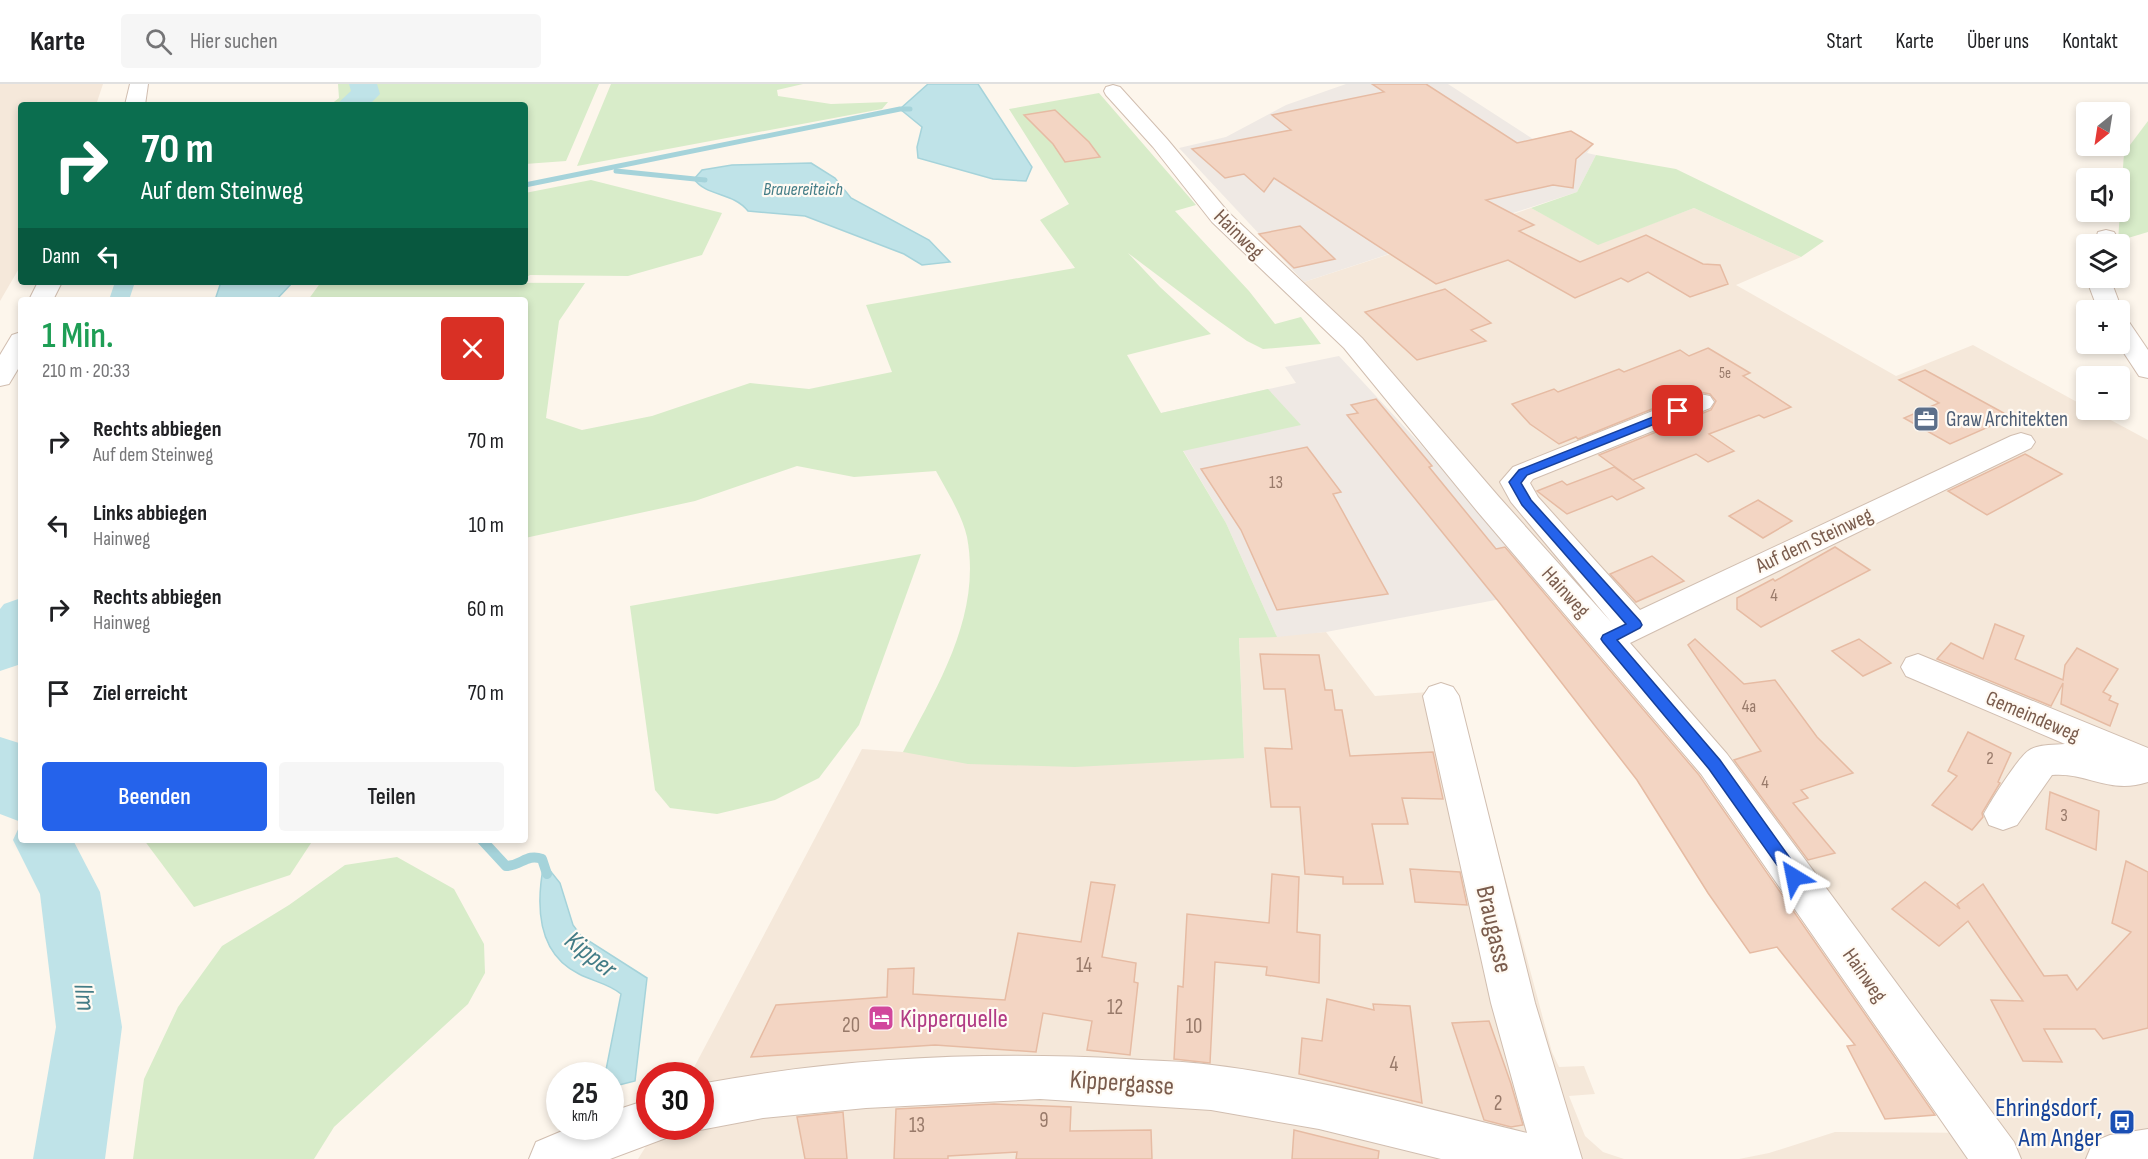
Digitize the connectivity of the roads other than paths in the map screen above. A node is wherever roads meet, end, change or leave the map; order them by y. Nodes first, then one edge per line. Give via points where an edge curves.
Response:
1 (139, 84) edge
2 (1113, 92) dead end
3 (136, 102) edge
4 (2130, 342) edge
5 (18, 345) edge
6 (2148, 370) edge
7 (0, 378) edge
8 (1700, 402) dead end
9 (2021, 442) dead end
10 (1621, 632) junction
11 (1918, 667) dead end
12 (1441, 696) dead end
13 (2148, 766) edge
14 (2003, 814) dead end
15 (714, 1104) edge
16 (636, 1126) edge
17 (2148, 1153) edge
18 (553, 1159) edge
19 (1537, 1159) edge
20 (1558, 1159) edge
21 (1997, 1159) edge
22 (2110, 1159) edge

1 - 3 street
2 - 10 street, Hainweg via 1220,217 1353,343 1488,504
4 - 6 street
5 - 7 street
8 - 10 street, Hainweg via 1523,473 1515,482
9 - 10 street, Auf dem Steinweg
10 - 21 street, Hainweg
11 - 13 street, Gemeindeweg
12 - 20 street, Braugasse via 1513,1003
13 - 14 street via 2134,772 2114,772 2067,759 2041,760
15 - 19 street, Kippergasse via 763,1095 866,1085 1040,1077 1211,1087 1319,1106
16 - 18 street
17 - 22 street

